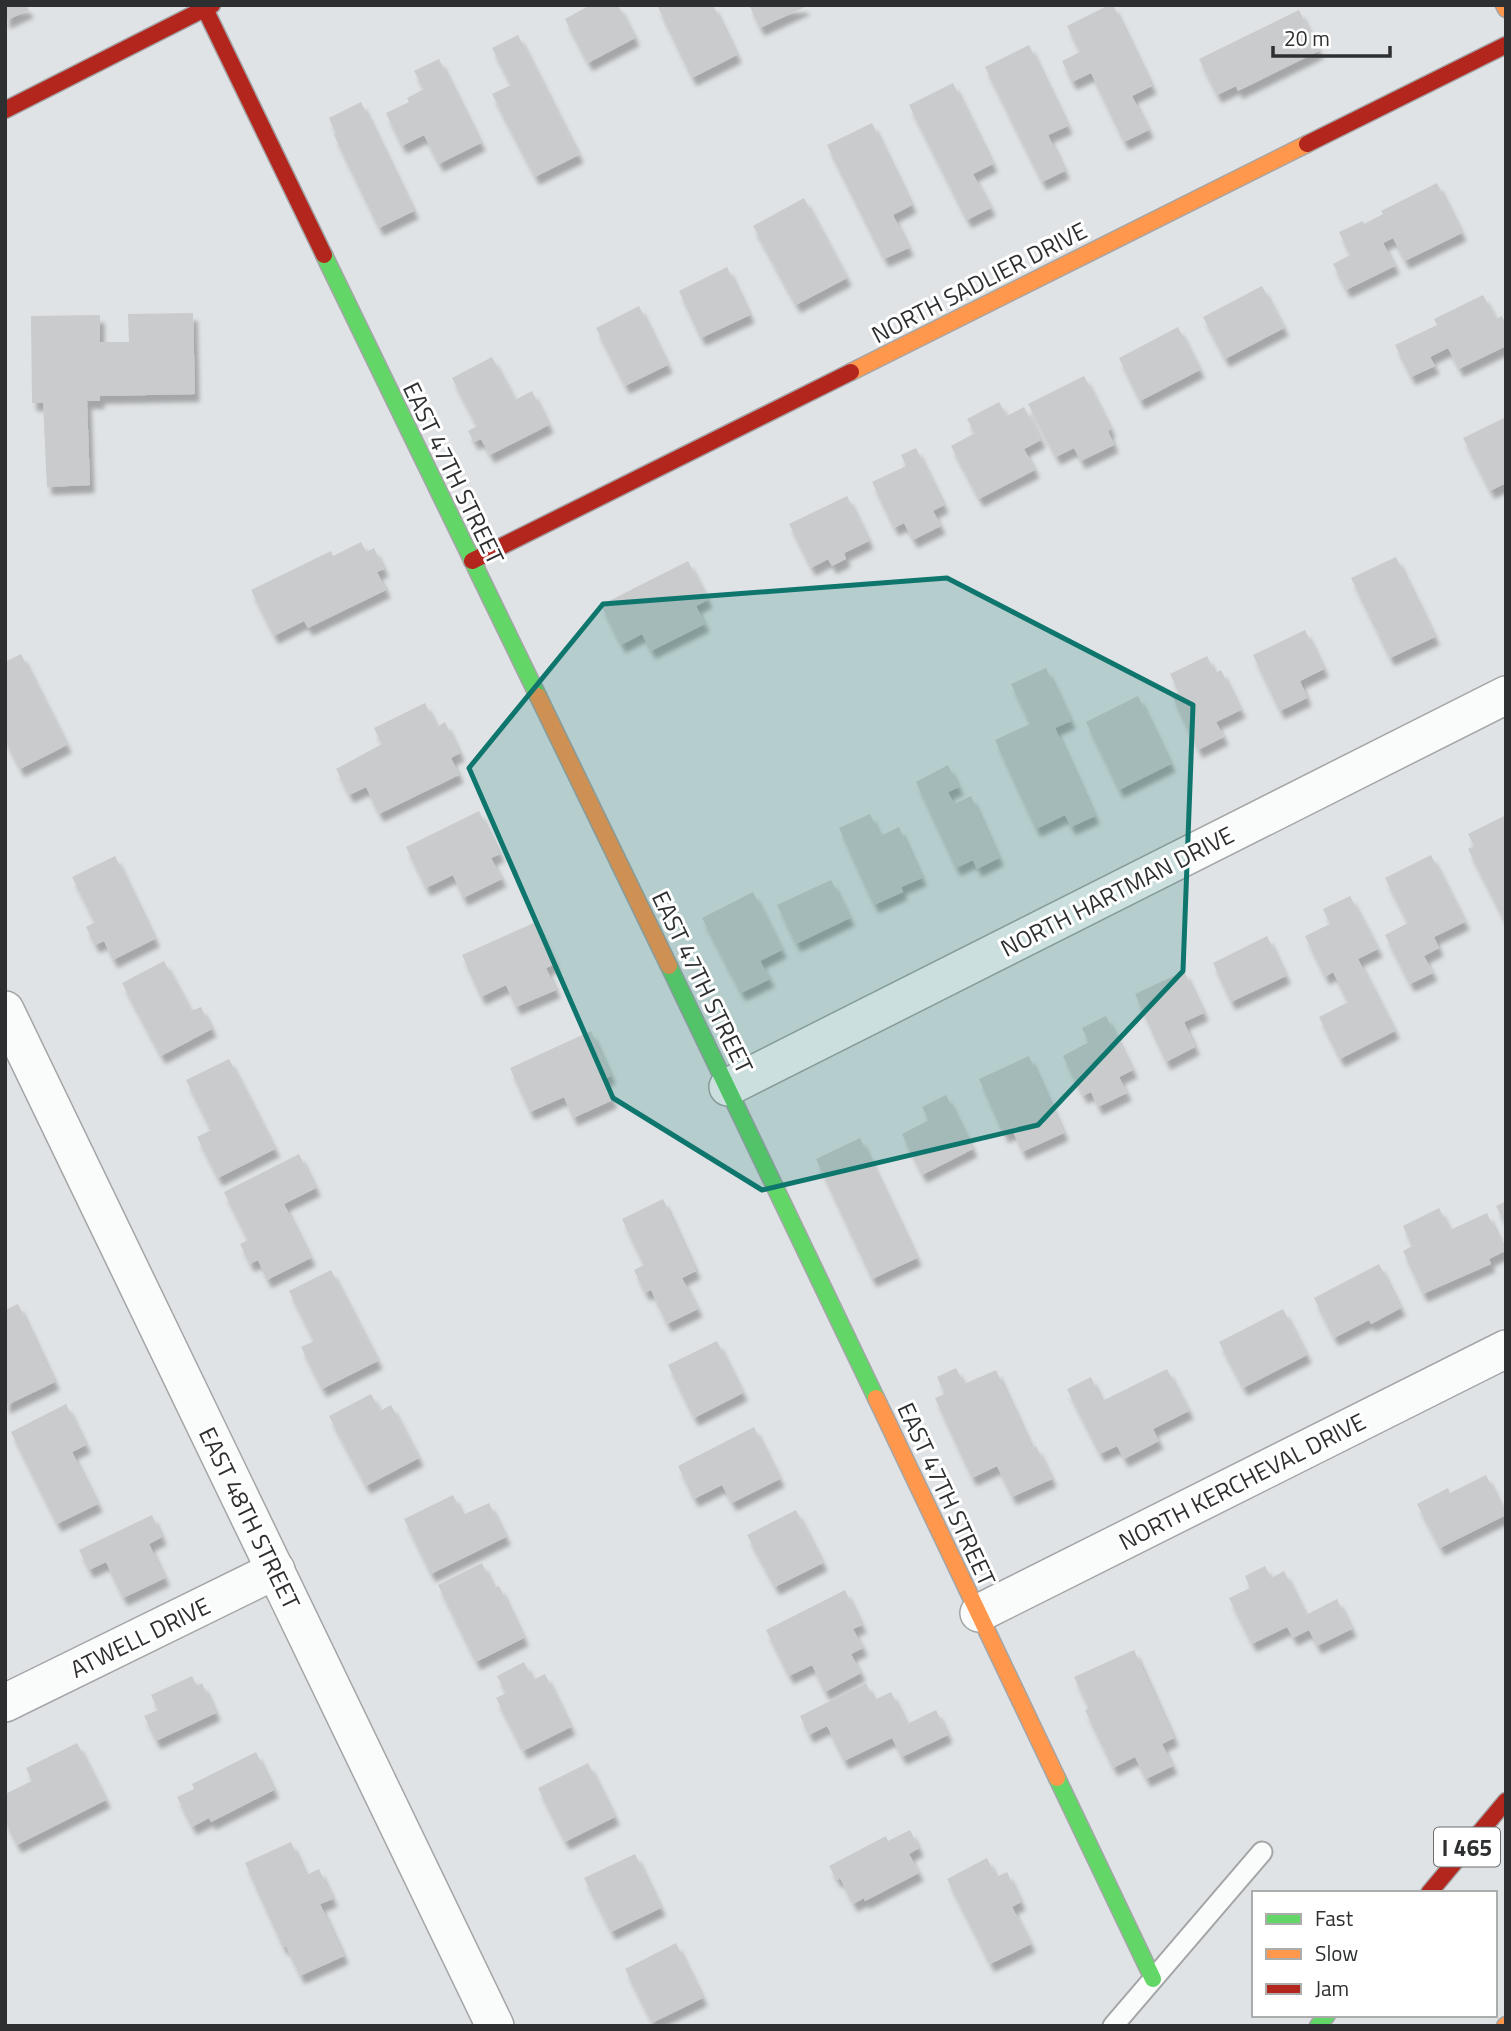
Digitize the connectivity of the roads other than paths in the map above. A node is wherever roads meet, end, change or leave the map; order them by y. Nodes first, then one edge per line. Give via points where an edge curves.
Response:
1 (209, 7) edge
2 (1506, 45) edge
3 (5, 110) edge
4 (472, 561) junction
5 (1506, 695) edge
6 (5, 1010) edge
7 (728, 1087) junction
8 (1506, 1349) edge
9 (275, 1570) junction
10 (979, 1613) junction
11 (5, 1703) edge
12 (1506, 1801) edge
13 (1262, 1852) dead end
14 (1431, 1891) edge
15 (1153, 1979) junction
16 (495, 2026) edge
17 (1112, 2026) edge

1 - 3 main road
1 - 4 main road, EAST 47TH STREET
2 - 4 main road, NORTH SADLIER DRIVE
4 - 7 main road, EAST 47TH STREET
5 - 7 street, NORTH HARTMAN DRIVE
6 - 9 street, EAST 48TH STREET
7 - 10 main road, EAST 47TH STREET
8 - 10 street, NORTH KERCHEVAL DRIVE
9 - 11 street, ATWELL DRIVE
9 - 16 street, EAST 48TH STREET
10 - 15 main road, EAST 47TH STREET
12 - 14 main road, I 465
13 - 15 lane
15 - 17 lane

